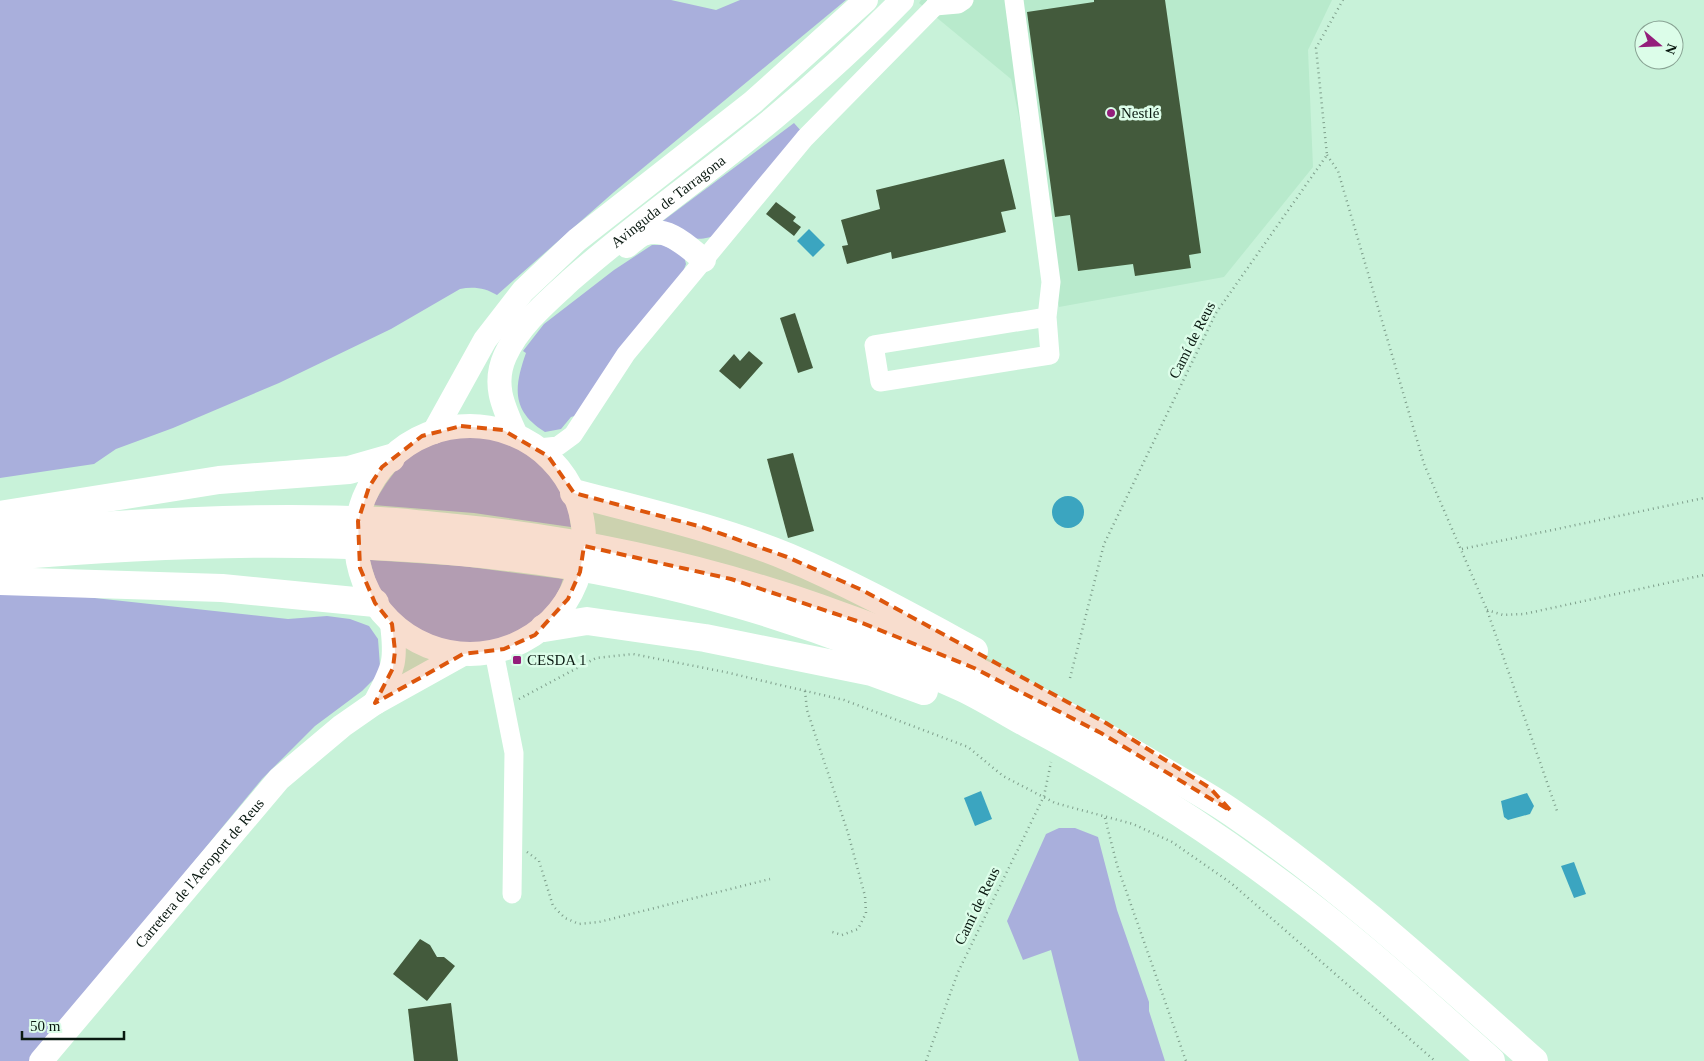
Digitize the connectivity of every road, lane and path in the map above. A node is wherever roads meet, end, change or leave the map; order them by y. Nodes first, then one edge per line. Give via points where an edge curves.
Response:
1 (866, 0) edge
2 (902, 0) edge
3 (964, 0) edge
4 (1014, 0) edge
5 (1343, 0) edge
6 (938, 3) edge
7 (1327, 155) junction
8 (704, 260) junction
9 (542, 306) junction
10 (1047, 317) junction
11 (434, 432) junction
12 (516, 435) junction
13 (539, 448) junction
14 (391, 458) junction
15 (1704, 498) edge
16 (578, 504) junction
17 (0, 515) edge
18 (0, 534) edge
19 (1462, 549) junction
20 (0, 557) edge
21 (1704, 575) edge
22 (0, 580) edge
23 (375, 603) junction
24 (1487, 610) junction
25 (392, 624) junction
26 (544, 628) junction
27 (494, 652) junction
28 (463, 654) junction
29 (1070, 678) dead end
30 (805, 690) junction
31 (376, 703) junction
32 (506, 706) junction
33 (1016, 718) junction
34 (1051, 762) dead end
35 (1044, 796) junction
36 (1557, 810) dead end
37 (1231, 811) junction
38 (1105, 818) junction
39 (513, 840) junction
40 (770, 879) dead end
41 (512, 894) dead end
42 (829, 931) dead end
43 (41, 1061) edge
44 (926, 1061) edge
45 (1186, 1061) edge
46 (1435, 1061) edge
47 (1491, 1061) edge
48 (1534, 1061) edge

1 - 11 main road, Avinguda de Tarragona via 753,102 578,240 523,291 485,340
2 - 9 main road, Avinguda de Tarragona via 774,118 598,256
3 - 6 street via 958,4
4 - 10 street via 1051,282
5 - 7 path via 1316,48
6 - 8 street via 805,138
7 - 19 path via 1338,171 1424,464
7 - 29 path, Camí de Reus via 1216,313 1104,544
8 - 9 main road via 666,233 644,234
8 - 13 street via 626,354 573,435 558,446
9 - 12 main road, Avinguda de Tarragona via 505,356 498,385 501,401
10 - 10 street via 874,345 880,382 1050,355
11 - 12 main road via 475,426
11 - 14 main road
12 - 13 main road
13 - 16 main road via 556,464
14 - 17 highway via 349,470 219,480
14 - 23 main road via 369,487 356,532 357,556 363,579
15 - 19 path
16 - 26 main road via 584,529 578,579 568,599
16 - 37 highway via 702,527 787,557 862,590 1106,723 1210,788
18 - 37 highway via 84,526 237,519 382,521 513,534 627,554 731,579 860,622 974,668 1100,733
19 - 24 path
20 - 33 highway via 87,549 238,542 384,545 511,557 625,576 726,601 854,643 960,687
21 - 24 path via 1518,615
22 - 23 highway via 222,588
23 - 25 main road
24 - 36 path
25 - 28 main road via 425,645
25 - 31 main road, Carretera de l'Aeroport de Reus via 393,668
26 - 27 main road via 515,645
26 - 33 highway via 587,621 704,638 872,672 996,716
27 - 28 main road
27 - 32 street
28 - 31 main road, Carretera de l'Aeroport de Reus
30 - 32 path via 633,654 596,658
30 - 35 path via 844,700 968,747 1003,776
30 - 42 path via 807,710 848,833 865,896 866,913 858,929 842,935
31 - 43 main road, Carretera de l'Aeroport de Reus via 279,779
32 - 39 street via 514,753
33 - 47 highway via 1096,760 1158,798 1284,886 1348,936
34 - 35 path, Camí de Reus
35 - 38 path via 1056,803
35 - 44 path, Camí de Reus via 958,972
37 - 48 highway via 1325,880
38 - 45 path via 1117,865
38 - 46 path via 1133,824 1172,842 1231,883
39 - 40 path via 539,861 553,906 565,918 579,924 599,922
39 - 41 street

